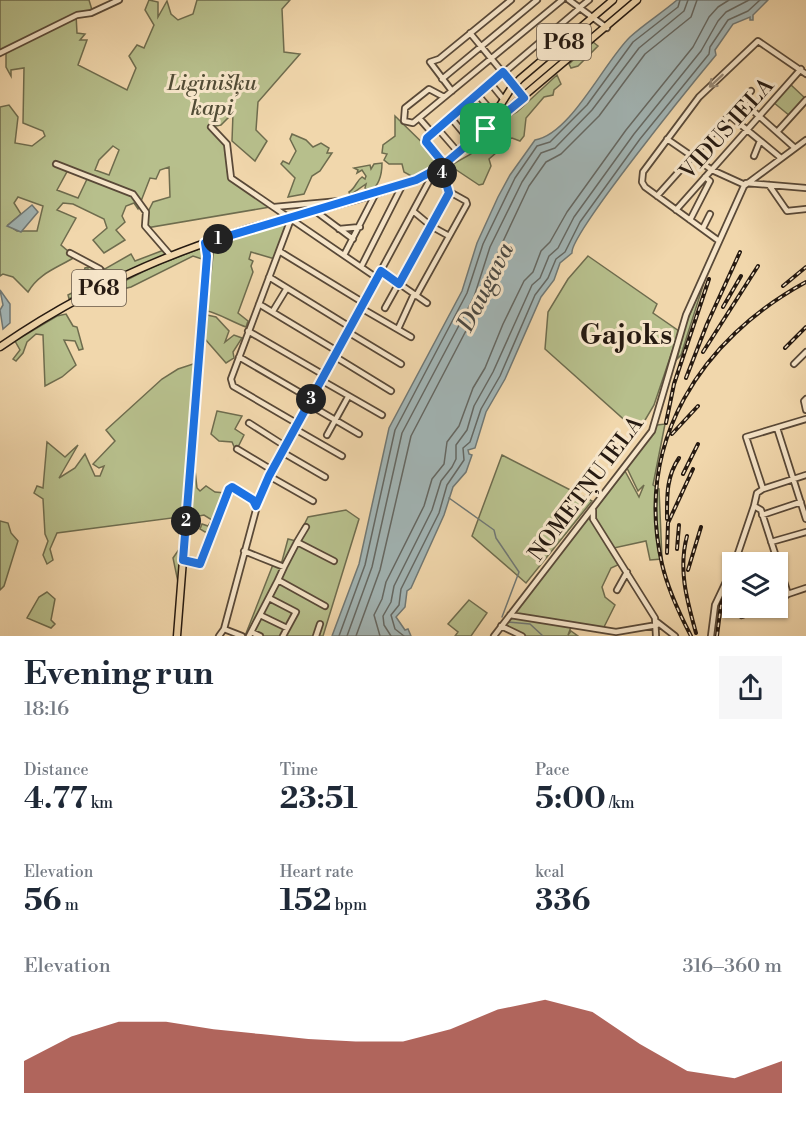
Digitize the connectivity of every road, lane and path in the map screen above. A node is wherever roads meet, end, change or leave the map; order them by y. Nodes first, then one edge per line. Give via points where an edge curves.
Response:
1 (119, 0) edge
2 (511, 0) edge
3 (537, 0) edge
4 (562, 0) edge
5 (569, 0) edge
6 (589, 0) edge
7 (613, 0) edge
8 (637, 0) edge
9 (580, 8) junction
10 (593, 18) junction
11 (607, 28) junction
12 (471, 33) junction
13 (480, 45) junction
14 (0, 52) edge
15 (491, 58) junction
16 (801, 69) junction
17 (503, 72) junction
18 (806, 74) edge
19 (442, 79) junction
20 (491, 84) junction
21 (514, 85) junction
22 (452, 91) junction
23 (751, 91) dead end
24 (478, 95) junction
25 (444, 98) junction
26 (524, 98) junction
27 (504, 100) junction
28 (806, 100) edge
29 (742, 101) junction
30 (800, 106) junction
31 (465, 107) junction
32 (806, 111) edge
33 (729, 114) junction
34 (495, 115) junction
35 (759, 116) junction
36 (419, 118) junction
37 (452, 118) junction
38 (211, 127) dead end
39 (438, 129) junction
40 (747, 129) junction
41 (485, 130) junction
42 (777, 132) junction
43 (433, 134) junction
44 (668, 139) junction
45 (806, 140) edge
46 (760, 141) junction
47 (471, 142) junction
48 (795, 148) junction
49 (458, 153) junction
50 (693, 156) junction
51 (754, 156) dead end
52 (781, 158) junction
53 (56, 164) dead end
54 (443, 165) junction
55 (712, 170) junction
56 (434, 172) junction
57 (705, 177) junction
58 (420, 178) junction
59 (753, 179) junction
60 (403, 184) junction
61 (746, 184) junction
62 (758, 184) junction
63 (769, 185) junction
64 (427, 186) junction
65 (806, 188) edge
66 (377, 192) junction
67 (449, 193) junction
68 (657, 196) junction
69 (350, 200) junction
70 (274, 207) junction
71 (806, 209) edge
72 (314, 210) junction
73 (676, 210) junction
74 (413, 211) junction
75 (710, 214) dead end
76 (288, 218) junction
77 (690, 220) junction
78 (359, 226) junction
79 (431, 226) junction
80 (703, 228) junction
81 (339, 229) junction
82 (449, 236) junction
83 (353, 239) junction
84 (719, 241) junction
85 (205, 243) junction
86 (279, 251) junction
87 (70, 253) dead end
88 (344, 255) junction
89 (171, 256) junction
90 (361, 267) junction
91 (381, 271) junction
92 (269, 277) junction
93 (377, 278) junction
94 (399, 284) junction
95 (106, 285) junction
96 (287, 288) junction
97 (415, 295) junction
98 (427, 303) dead end
99 (259, 304) junction
100 (362, 305) junction
101 (385, 308) dead end
102 (273, 312) junction
103 (398, 328) junction
104 (349, 329) junction
105 (248, 331) junction
106 (411, 337) dead end
107 (0, 347) edge
108 (806, 352) edge
109 (336, 354) junction
110 (239, 357) junction
111 (401, 364) dead end
112 (794, 364) dead end
113 (323, 378) junction
114 (392, 391) dead end
115 (348, 397) junction
116 (311, 399) junction
117 (805, 400) edge
118 (308, 404) junction
119 (806, 410) edge
120 (382, 415) dead end
121 (806, 419) edge
122 (336, 420) junction
123 (249, 423) dead end
124 (296, 426) junction
125 (777, 428) junction
126 (359, 434) dead end
127 (327, 435) dead end
128 (285, 446) junction
129 (237, 449) dead end
130 (282, 452) junction
131 (342, 456) dead end
132 (272, 470) junction
133 (806, 475) edge
134 (269, 476) junction
135 (325, 477) dead end
136 (793, 479) junction
137 (763, 489) junction
138 (260, 495) junction
139 (253, 500) junction
140 (313, 501) dead end
141 (801, 502) junction
142 (256, 506) junction
143 (754, 506) junction
144 (594, 507) junction
145 (762, 515) junction
146 (806, 519) edge
147 (306, 527) dead end
148 (806, 532) edge
149 (297, 542) junction
150 (771, 542) junction
151 (244, 551) junction
152 (738, 552) edge
153 (774, 552) edge
154 (183, 560) junction
155 (334, 561) dead end
156 (284, 567) junction
157 (627, 572) junction
158 (278, 580) junction
159 (806, 588) edge
160 (617, 590) dead end
161 (722, 590) edge
162 (788, 594) edge
163 (269, 598) junction
164 (325, 606) dead end
165 (260, 615) junction
166 (510, 615) junction
167 (657, 623) junction
168 (320, 624) dead end
169 (501, 626) junction
170 (287, 628) junction
171 (224, 629) junction
172 (250, 634) edge
173 (618, 634) edge
174 (177, 636) edge
175 (219, 636) edge
176 (242, 636) edge
177 (260, 636) edge
178 (283, 636) edge
179 (316, 636) edge
180 (494, 636) edge
181 (522, 636) edge
182 (656, 636) edge
183 (675, 636) edge
184 (711, 636) edge

1 - 14 street
2 - 12 street
3 - 13 street
4 - 15 street
5 - 9 street
6 - 9 street
7 - 10 main road, P68
8 - 11 main road, P68
9 - 10 street
9 - 17 street
10 - 11 street
10 - 21 main road, P68
11 - 26 main road, P68
12 - 13 street
12 - 19 street via 430,62
13 - 15 street
13 - 19 street
15 - 17 street
15 - 22 street
16 - 18 street
16 - 35 street, VIDUS IELA
16 -> 44 street via 759,41 699,97
17 - 20 street
17 - 21 street
19 - 22 street
20 - 24 street
20 - 27 street
21 - 26 street
21 - 27 main road, P68
22 - 25 street
23 - 29 street
24 - 31 street
24 - 34 street
25 - 36 street
25 - 36 street via 429,89 405,108 404,121 413,123
26 - 41 main road, P68
27 - 34 main road, P68
28 - 30 street
29 - 33 street
29 - 35 street
30 - 32 street
30 - 42 street
31 - 37 street
31 - 41 street
33 - 40 street
33 - 50 street
34 - 41 main road, P68
35 - 40 street, VIDUS IELA
35 - 42 street
36 - 43 street
37 - 39 street
37 - 47 street
38 - 70 street via 226,144 231,178
39 - 43 street
39 - 49 street
40 - 46 street
40 - 55 street, VIDUS IELA
41 - 47 main road, P68
42 - 48 street
43 - 54 street via 426,141
44 - 50 street
44 - 68 street via 643,172 642,182
45 - 48 street
46 - 51 street
46 - 52 street
47 - 49 main road, P68
48 - 52 street
49 - 54 main road, P68
50 - 55 street
50 - 68 street
52 - 59 street
53 - 89 street via 135,195 146,212 145,226
54 - 56 main road, P68
54 - 67 street
55 - 57 street, VIDUS IELA
55 - 61 street
56 - 58 main road, P68
56 - 64 street
57 - 73 street, VIDUS IELA
57 - 77 street via 710,181
58 - 60 main road, P68
58 - 64 street
59 - 61 street
59 - 62 street
60 - 66 main road, P68
60 - 90 street
61 - 62 street
61 - 84 street, NOMETŅU IELA
62 - 63 street
63 - 65 street
63 - 71 street via 787,211
64 - 74 street
66 - 69 main road, P68
66 - 78 street
67 - 79 street
67 - 82 street via 467,202
68 - 73 street
69 - 70 street
69 - 72 main road, P68
70 - 76 street
72 - 76 main road, P68
72 - 81 street
73 - 77 street
74 - 79 street
74 - 91 street
75 - 80 street
76 - 85 main road, P68
76 - 86 street
76 - 88 street
77 - 80 street
78 - 81 street
78 - 83 street
79 - 82 street
79 - 94 street
80 - 84 street
81 - 83 street
82 - 97 street
83 - 88 street
84 - 144 street, NOMETŅU IELA via 686,315 654,427
85 - 89 main road, P68
85 - 154 main road
86 - 92 street
86 - 100 street
87 - 95 street via 100,268
88 - 90 street
89 - 95 main road, P68
90 - 93 street
91 - 93 street
91 - 94 street
92 - 96 street
92 - 99 street
93 - 100 street
94 - 97 street
94 - 101 street
95 - 107 main road, P68
96 - 102 street
96 - 104 street
97 - 98 street
97 - 103 street
99 - 102 street
99 - 105 street
100 - 103 street
100 - 104 street
102 - 109 street
103 - 106 street
104 - 109 street
104 - 111 street
105 - 110 street
105 - 113 street
108 - 112 street
109 - 113 street
109 - 114 street
110 - 116 street
110 - 124 street via 231,379 233,386
113 - 115 street
113 - 116 street
115 - 120 street
115 - 122 street
116 - 118 street
117 - 119 street
118 - 122 street
118 - 124 street
121 - 125 street
122 - 126 street
122 - 127 street
123 - 128 street
124 - 128 street
124 - 131 street
125 - 136 street
125 - 137 street via 746,437
128 - 130 street
129 - 132 street
130 - 132 street
130 - 135 street
132 - 134 street
133 - 136 street
134 - 138 street
134 - 140 street
136 - 137 street
136 - 141 street
137 - 143 street via 757,493
138 - 139 street
138 - 142 street
139 - 142 street
139 - 154 street via 232,487 229,489 200,564
141 - 145 street
141 - 146 street
142 - 151 street
143 - 145 street
143 - 152 street
144 - 157 street via 593,519
144 - 166 street, NOMETŅU IELA
145 - 150 street
147 - 149 street
148 - 150 street
149 - 155 street
149 - 156 street
150 - 153 street
151 - 156 street
151 - 171 street
154 - 174 main road
156 - 158 street
157 - 160 street
157 - 167 street
158 - 163 street
158 - 164 street
159 - 162 street
161 - 184 street via 715,605
163 - 165 street
163 - 170 street via 296,612
165 - 170 street
165 - 172 street
166 - 169 street, NOMETŅU IELA
166 - 173 street
167 - 173 street
167 - 182 street
167 - 183 street
168 - 179 street
169 - 180 street, NOMETŅU IELA
169 - 181 street
170 - 178 street
171 - 175 street
171 - 176 street
172 - 177 street

